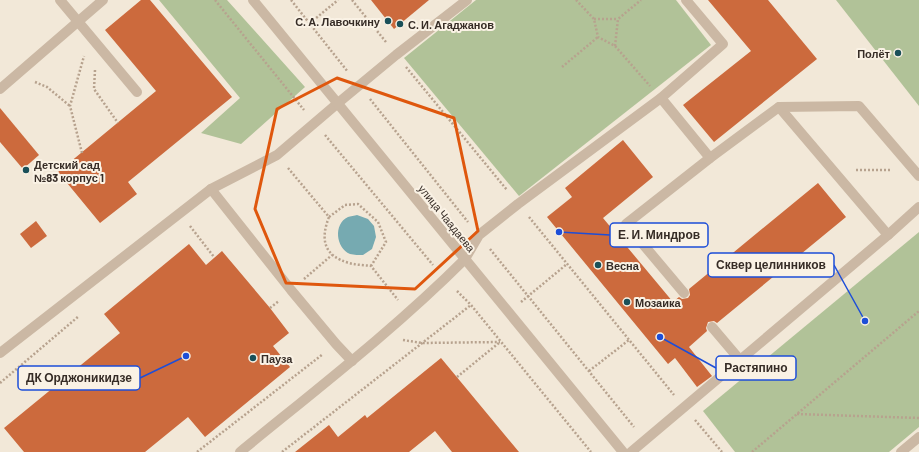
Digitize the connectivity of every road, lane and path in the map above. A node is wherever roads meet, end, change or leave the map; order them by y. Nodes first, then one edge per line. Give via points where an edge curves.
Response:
1 (60, 0) edge
2 (103, 0) edge
3 (215, 0) edge
4 (253, 0) edge
5 (338, 0) edge
6 (352, 0) edge
7 (467, 0) edge
8 (576, 0) edge
9 (641, 0) edge
10 (686, 0) edge
11 (594, 19) junction
12 (618, 19) junction
13 (78, 22) junction
14 (310, 23) dead end
15 (598, 37) junction
16 (93, 40) junction
17 (615, 46) junction
18 (396, 55) junction
19 (562, 67) dead end
20 (18, 74) junction
21 (0, 89) edge
22 (137, 92) dead end
23 (660, 98) junction
24 (338, 103) junction
25 (70, 106) junction
26 (779, 107) junction
27 (315, 122) junction
28 (118, 123) dead end
29 (82, 153) dead end
30 (277, 156) junction
31 (710, 158) junction
32 (832, 169) junction
33 (917, 173) edge
34 (211, 189) junction
35 (518, 204) junction
36 (919, 207) edge
37 (329, 217) junction
38 (188, 224) dead end
39 (888, 235) junction
40 (214, 257) dead end
41 (465, 259) junction
42 (567, 264) junction
43 (371, 266) junction
44 (684, 293) dead end
45 (471, 305) dead end
46 (919, 311) edge
47 (509, 312) junction
48 (407, 313) junction
49 (489, 327) dead end
50 (712, 327) dead end
51 (379, 337) junction
52 (628, 340) junction
53 (422, 343) junction
54 (336, 344) junction
55 (0, 353) edge
56 (740, 360) junction
57 (352, 361) junction
58 (589, 371) dead end
59 (457, 377) dead end
60 (684, 407) junction
61 (796, 414) junction
62 (919, 418) edge
63 (919, 437) edge
64 (197, 452) edge
65 (240, 452) edge
66 (282, 452) edge
67 (622, 452) edge
68 (631, 452) edge
69 (722, 452) edge
70 (752, 452) edge
71 (901, 452) edge

1 - 13 street
2 - 13 street
3 - 27 path
4 - 24 street, улица Чаадаева
5 - 14 path
6 - 18 path
7 - 18 street
8 - 11 path
9 - 12 path
10 - 23 street via 723,44
11 - 12 path
11 - 15 path
12 - 17 path
13 - 16 street
13 - 20 street
15 - 17 path
15 - 19 path
16 - 22 street
16 - 25 path
16 - 28 path via 94,89
17 - 23 path
18 - 24 street
18 - 35 path
20 - 21 street
20 - 25 path via 47,87
23 - 31 street
23 - 35 street
24 - 27 street
24 - 41 street, улица Чаадаева
25 - 29 path
26 - 31 street
26 - 32 street
26 - 33 street via 859,106
27 - 30 street
30 - 34 street
30 - 37 path
31 - 44 street via 626,224
32 - 33 path
32 - 39 street
34 - 54 street
34 - 55 street
35 - 41 street via 479,235
35 - 42 path
36 - 39 street
37 - 43 path via 325,226 324,241 332,255 349,263
37 - 43 path via 345,205 358,204 378,222 386,242
38 - 40 path
39 - 56 street
41 - 47 street, улица Чаадаева
41 - 48 street
42 - 47 path
42 - 52 path
43 - 48 path
45 - 53 path
46 - 61 path
47 - 49 path
47 - 67 street, улица Чаадаева
48 - 51 street
50 - 56 street
51 - 53 path
51 - 57 street
52 - 58 path
52 - 60 path
53 - 59 path via 501,342
53 - 66 path
54 - 57 street
54 - 64 path
56 - 60 street
57 - 65 street
60 - 68 street
60 - 69 path
61 - 62 path
61 - 70 path
63 - 71 street

